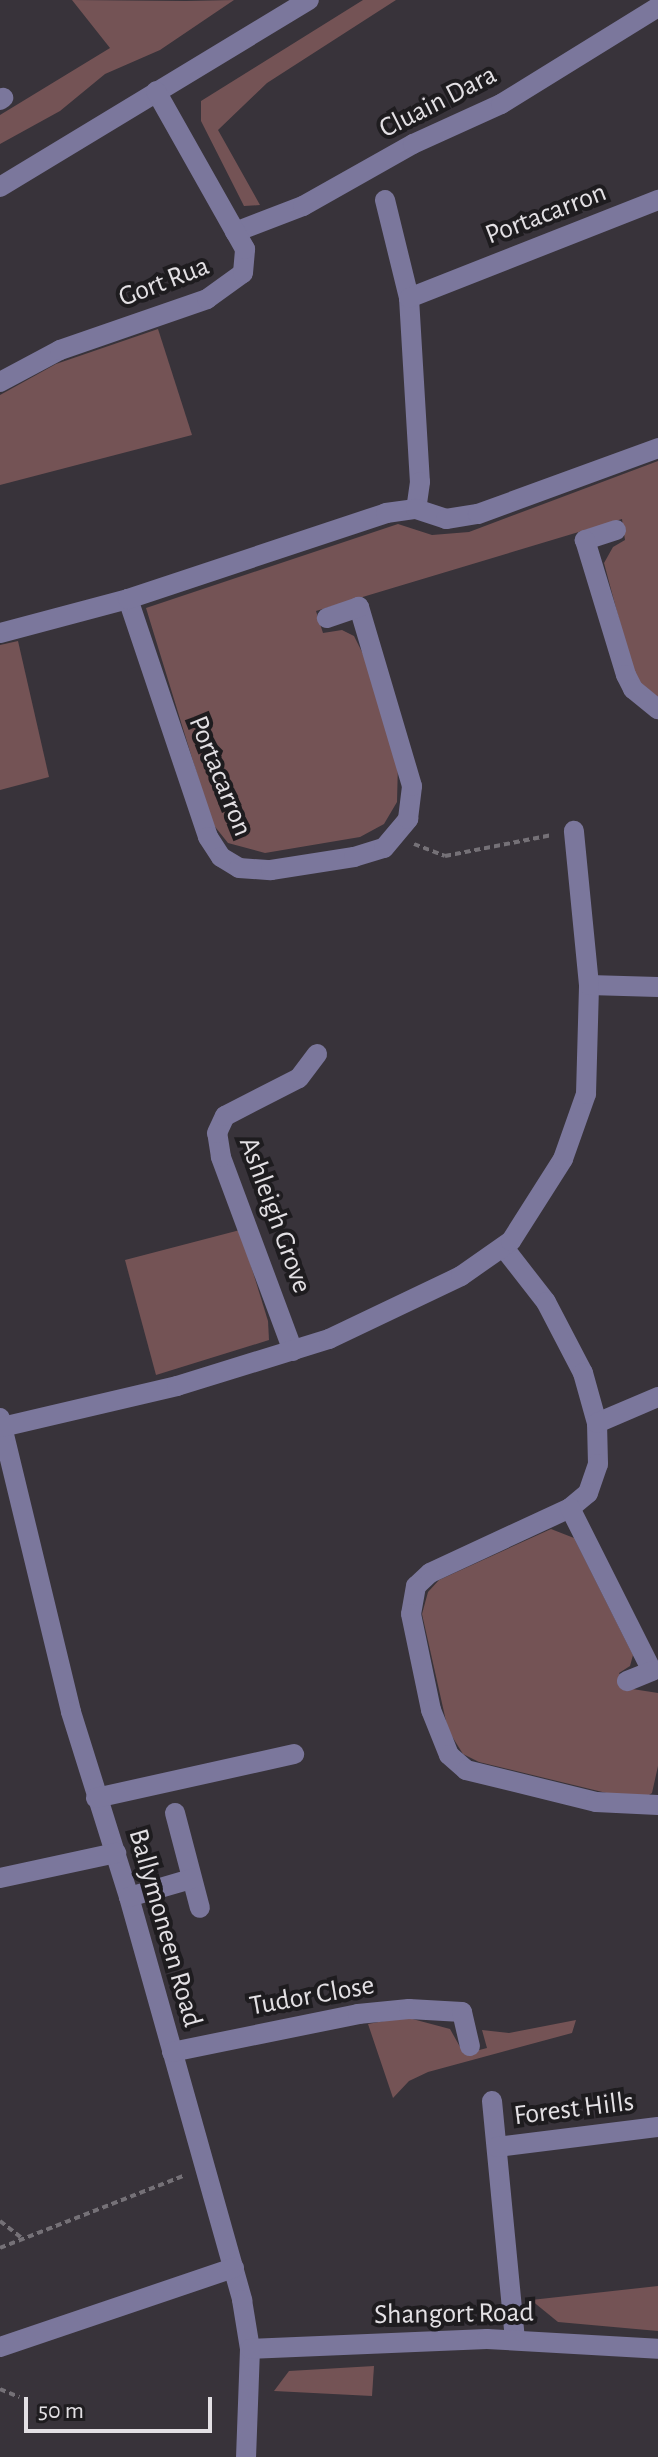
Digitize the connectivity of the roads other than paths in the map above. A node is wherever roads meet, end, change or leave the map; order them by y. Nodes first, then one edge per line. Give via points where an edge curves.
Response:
1 (309, 0) edge
2 (658, 7) edge
3 (156, 91) junction
4 (0, 187) edge
5 (385, 200) dead end
6 (658, 200) edge
7 (235, 232) junction
8 (409, 298) junction
9 (0, 382) edge
10 (658, 448) edge
11 (416, 509) junction
12 (616, 530) dead end
13 (128, 599) junction
14 (327, 618) dead end
15 (0, 633) edge
16 (658, 709) edge
17 (574, 831) road end
18 (589, 985) junction
19 (658, 987) edge
20 (317, 1054) dead end
21 (504, 1248) junction
22 (293, 1351) junction
23 (658, 1397) edge
24 (1, 1422) edge
25 (597, 1423) junction
26 (570, 1508) junction
27 (627, 1681) dead end
28 (294, 1754) dead end
29 (96, 1798) junction
30 (658, 1805) edge
31 (156, 1826) dead end
32 (116, 1853) junction
33 (0, 1878) edge
34 (191, 1879) junction
35 (129, 1897) junction
36 (200, 1908) dead end
37 (470, 2046) dead end
38 (172, 2052) junction
39 (492, 2101) dead end
40 (658, 2127) edge
41 (497, 2147) junction
42 (234, 2268) junction
43 (515, 2339) junction
44 (0, 2347) edge
45 (250, 2349) junction
46 (658, 2349) edge
47 (246, 2457) edge

1 - 3 street
2 - 7 street, Cluain Dara via 501,104 413,144 303,206
3 - 4 street
3 - 7 street, Gort Rua
5 - 8 street
6 - 8 street, Portacarron
7 - 9 street, Gort Rua via 247,264 219,293 76,343
8 - 11 street via 420,482
10 - 11 street via 478,514 446,519
11 - 13 street via 386,513
12 - 16 street via 585,540 626,675 633,689
13 - 14 street, Portacarron via 195,805 221,857 239,868 307,866 384,848 408,819 412,786 359,607
13 - 15 street
17 - 18 street
18 - 19 street
18 - 21 street via 588,1072 579,1124 555,1175
20 - 22 street, Ashleigh Grove via 299,1078 225,1116 217,1133 221,1157
21 - 22 street via 420,1297
21 - 25 street via 571,1347
22 - 24 street via 177,1386
23 - 25 street
24 - 29 street, Ballymoneen Road
25 - 26 street via 596,1474 588,1493
26 - 27 street via 652,1671
26 - 30 street via 430,1573 416,1586 411,1614 431,1710 449,1755 466,1770 596,1802
28 - 29 street
29 - 32 street, Ballymoneen Road
31 - 34 street via 176,1817
32 - 33 street
32 - 35 street, Ballymoneen Road
34 - 35 street
34 - 36 street
35 - 38 street, Ballymoneen Road
37 - 38 street, Tudor Close via 462,2012 409,2009 358,2014
38 - 42 street, Ballymoneen Road
39 - 41 street, Forest Hills
40 - 41 street, Forest Hills
41 - 43 street, Forest Hills
42 - 44 street
42 - 45 street, Ballymoneen Road
43 - 45 street, Shangort Road
43 - 46 street, Shangort Road
45 - 47 street, Ballymoneen Road

